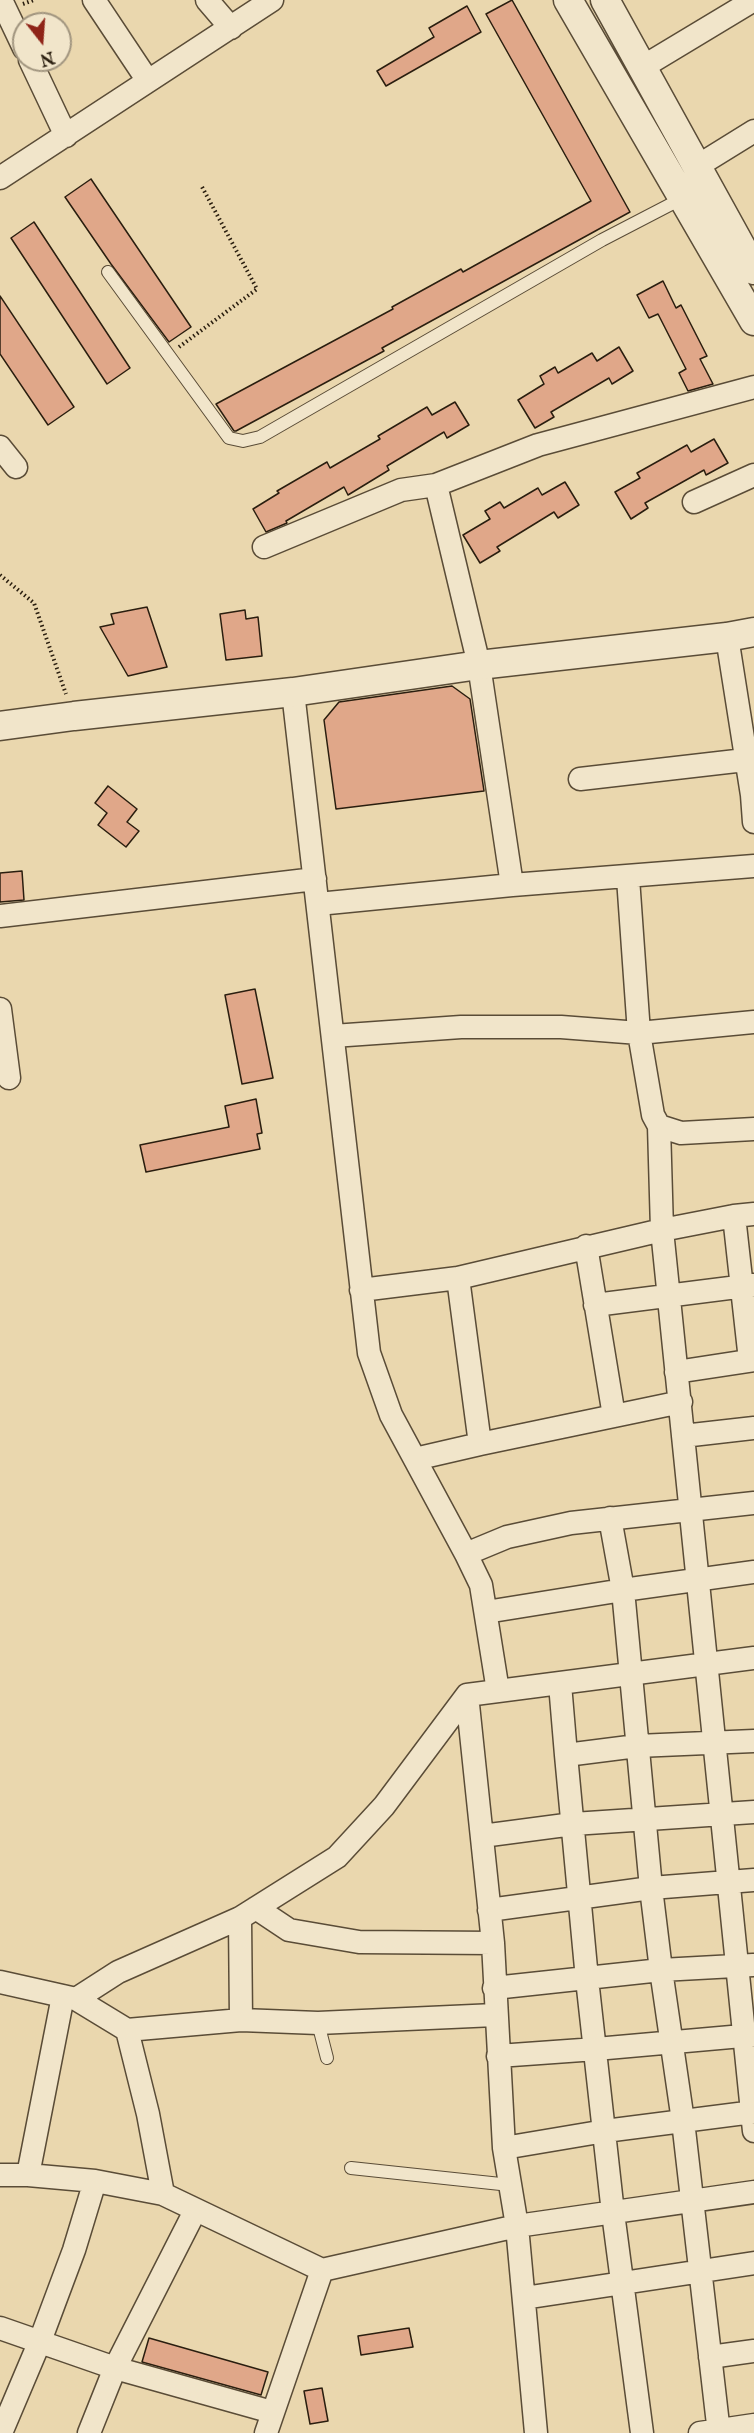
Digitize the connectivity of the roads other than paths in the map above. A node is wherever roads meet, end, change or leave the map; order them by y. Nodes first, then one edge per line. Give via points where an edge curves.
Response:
1 (94, 0) edge
2 (207, 0) edge
3 (272, 0) edge
4 (568, 0) edge
5 (605, 0) edge
6 (754, 0) edge
7 (2, 7) edge
8 (12, 26) edge
9 (231, 28) junction
10 (641, 68) junction
11 (36, 72) edge
12 (148, 81) junction
13 (754, 131) edge
14 (66, 136) junction
15 (696, 167) junction
16 (0, 178) edge
17 (681, 199) junction
18 (754, 270) edge
19 (108, 272) dead end
20 (754, 321) edge
21 (754, 387) edge
22 (0, 447) edge
23 (16, 467) dead end
24 (754, 475) edge
25 (436, 485) junction
26 (694, 502) dead end
27 (264, 547) dead end
28 (741, 634) edge
29 (479, 665) junction
30 (292, 692) junction
31 (0, 726) edge
32 (745, 760) junction
33 (580, 778) dead end
34 (753, 795) edge
35 (754, 822) edge
36 (754, 866) edge
37 (628, 878) junction
38 (315, 879) junction
39 (512, 885) junction
40 (318, 904) junction
41 (0, 916) edge
42 (0, 1009) edge
43 (754, 1022) edge
44 (639, 1033) junction
45 (333, 1036) junction
46 (9, 1078) dead end
47 (659, 1126) junction
48 (754, 1129) edge
49 (744, 1215) edge
50 (662, 1230) junction
51 (586, 1246) junction
52 (458, 1278) junction
53 (748, 1286) edge
54 (361, 1290) junction
55 (669, 1297) junction
56 (596, 1305) junction
57 (752, 1360) edge
58 (676, 1372) junction
59 (681, 1402) junction
60 (614, 1416) junction
61 (754, 1428) edge
62 (683, 1436) junction
63 (480, 1444) junction
64 (415, 1459) junction
65 (754, 1503) edge
66 (691, 1510) junction
67 (610, 1518) junction
68 (466, 1554) junction
69 (754, 1572) edge
70 (696, 1580) junction
71 (623, 1590) junction
72 (486, 1612) junction
73 (754, 1658) edge
74 (708, 1665) junction
75 (631, 1674) junction
76 (560, 1684) junction
77 (498, 1692) junction
78 (467, 1695) junction
79 (754, 1741) edge
80 (713, 1742) junction
81 (638, 1746) junction
82 (566, 1755) junction
83 (754, 1812) edge
84 (721, 1814) junction
85 (644, 1817) junction
86 (573, 1824) junction
87 (482, 1836) junction
88 (754, 1880) edge
89 (730, 1883) junction
90 (651, 1888) junction
91 (580, 1898) junction
92 (489, 1910) junction
93 (248, 1913) junction
94 (493, 1943) junction
95 (746, 1965) edge
96 (661, 1970) junction
97 (587, 1979) junction
98 (0, 1982) edge
99 (494, 1988) junction
100 (69, 1997) junction
101 (495, 2015) junction
102 (241, 2020) junction
103 (318, 2023) junction
104 (127, 2030) junction
105 (750, 2035) edge
106 (672, 2042) junction
107 (596, 2049) junction
108 (498, 2056) junction
109 (327, 2058) dead end
110 (753, 2118) edge
111 (683, 2121) junction
112 (605, 2131) junction
113 (504, 2148) junction
114 (351, 2168) dead end
115 (0, 2175) edge
116 (28, 2175) junction
117 (95, 2181) junction
118 (510, 2185) junction
119 (754, 2192) edge
120 (163, 2194) junction
121 (691, 2201) junction
122 (195, 2211) junction
123 (613, 2213) junction
124 (517, 2226) junction
125 (754, 2263) edge
126 (322, 2270) junction
127 (702, 2270) junction
128 (622, 2283) junction
129 (524, 2298) junction
130 (0, 2328) edge
131 (40, 2341) junction
132 (754, 2351) edge
133 (710, 2357) junction
134 (115, 2368) junction
135 (269, 2422) edge
136 (754, 2425) edge
137 (713, 2432) edge
138 (1, 2433) edge
139 (89, 2433) edge
140 (536, 2433) edge
141 (642, 2433) edge

1 - 12 street
2 - 9 street
3 - 9 street
4 - 17 street
5 - 10 street
6 - 10 street
7 - 8 street
9 - 12 street
10 - 15 street
11 - 14 street
12 - 14 street
13 - 15 street
14 - 16 street
15 - 18 street
17 - 19 lane via 602,240 260,437 243,441 229,438
17 - 20 street
21 - 25 street via 538,445
22 - 23 street
24 - 26 street
25 - 27 street via 401,489
25 - 29 street
28 - 29 street
28 - 32 street
29 - 30 street
29 - 39 street
30 - 31 street
30 - 38 street
32 - 33 street
32 - 34 street
34 - 35 street
36 - 37 street
37 - 39 street
37 - 44 street
38 - 40 street
38 - 41 street
39 - 40 street
40 - 45 street
42 - 46 street
43 - 44 street
44 - 45 street via 561,1027 461,1027
44 - 47 street via 653,1115
45 - 54 street
47 - 48 street via 681,1133
47 - 50 street
49 - 50 street
49 - 53 street
50 - 51 street
50 - 55 street
51 - 52 street
51 - 56 street
52 - 54 street
52 - 63 street
53 - 55 street
53 - 57 street
54 - 64 street via 369,1353 391,1415
55 - 56 street
55 - 58 street
56 - 60 street
57 - 58 street
58 - 59 street
59 - 60 street
59 - 62 street
60 - 63 street
61 - 62 street
62 - 66 street
63 - 64 street
64 - 68 street
65 - 66 street
66 - 67 street
66 - 70 street
67 - 68 street via 516,1534
67 - 71 street
68 - 72 street via 480,1585
69 - 70 street
70 - 71 street
70 - 74 street
71 - 72 street
71 - 75 street
72 - 77 street
73 - 74 street
74 - 75 street
74 - 80 street
75 - 76 street
75 - 81 street
76 - 77 street
76 - 82 street
77 - 78 street
78 - 87 street
78 - 93 street via 384,1806 337,1857
79 - 80 street
80 - 81 street
80 - 84 street
81 - 82 street
81 - 85 street
82 - 86 street
83 - 84 street
84 - 85 street
84 - 89 street
85 - 86 street
85 - 90 street
86 - 87 street
86 - 91 street
87 - 92 street
88 - 89 street
89 - 90 street
89 - 95 street
90 - 91 street
90 - 96 street
91 - 92 street
91 - 97 street
92 - 94 street
93 - 94 street via 289,1930 359,1942
93 - 100 street
93 - 102 street
94 - 99 street
95 - 96 street
95 - 105 street
96 - 97 street
96 - 106 street
97 - 99 street
97 - 107 street
98 - 100 street
99 - 101 street
100 - 104 street
100 - 116 street
101 - 103 street
101 - 108 street
102 - 103 street
102 - 104 street
103 - 109 lane
104 - 120 street
105 - 106 street
105 - 110 street
106 - 107 street
106 - 111 street
107 - 108 street
107 - 112 street
108 - 113 street
110 - 111 street
111 - 112 street
111 - 121 street
112 - 113 street
112 - 123 street
113 - 118 street
114 - 118 lane
115 - 116 street
116 - 117 street
117 - 120 street
117 - 131 street
118 - 124 street
119 - 121 street
120 - 122 street
121 - 123 street
121 - 127 street
122 - 126 street
122 - 134 street
123 - 124 street
123 - 128 street
124 - 126 street
124 - 129 street
125 - 127 street
126 - 135 street
127 - 128 street
127 - 133 street
128 - 129 street
128 - 141 street
129 - 140 street
130 - 131 street
131 - 134 street
131 - 138 street
132 - 133 street
133 - 137 street
134 - 135 street
134 - 139 street
136 - 137 street

